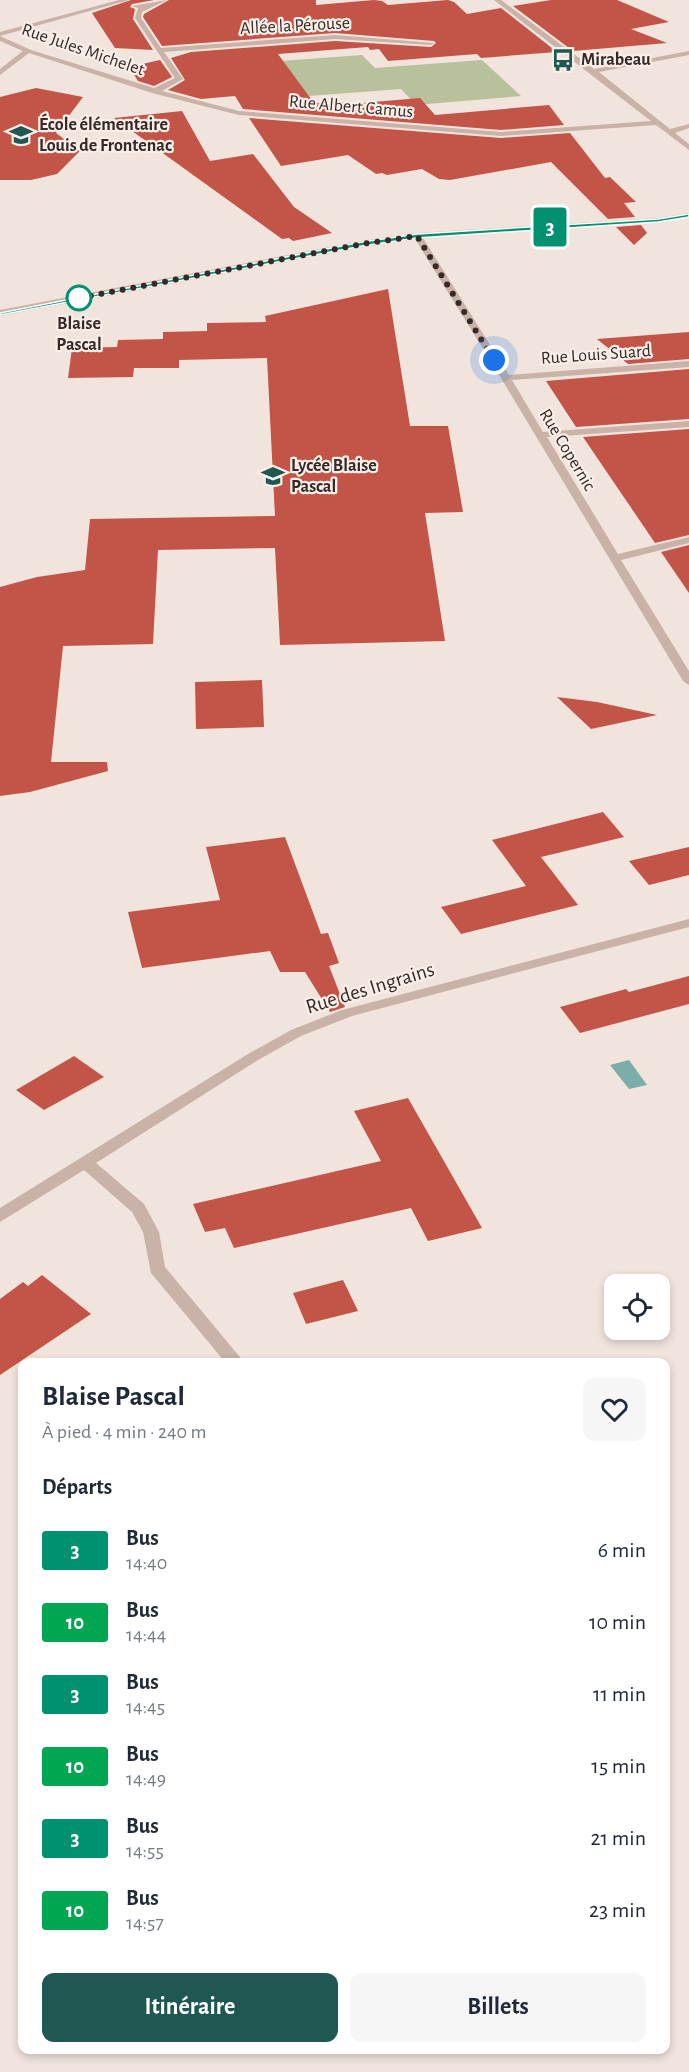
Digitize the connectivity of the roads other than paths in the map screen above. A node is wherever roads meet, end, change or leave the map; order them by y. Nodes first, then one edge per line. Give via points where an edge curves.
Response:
1 (126, 0) edge
2 (165, 0) edge
3 (497, 0) edge
4 (117, 2) junction
5 (144, 8) junction
6 (0, 36) edge
7 (431, 43) dead end
8 (160, 50) junction
9 (29, 51) junction
10 (689, 53) edge
11 (593, 71) junction
12 (0, 73) edge
13 (155, 91) junction
14 (659, 123) junction
15 (689, 126) edge
16 (670, 132) junction
17 (689, 148) edge
18 (689, 216) edge
19 (658, 220) junction
20 (689, 222) edge
21 (417, 236) junction
22 (0, 313) edge
23 (689, 364) edge
24 (506, 378) junction
25 (689, 424) edge
26 (539, 435) junction
27 (689, 540) edge
28 (614, 558) junction
29 (689, 681) edge
30 (689, 923) edge
31 (85, 1162) junction
32 (0, 1215) edge
33 (232, 1358) edge

1 - 4 street
2 - 5 street
3 - 11 street
4 - 5 street
4 - 6 street
5 - 8 street via 138,18
6 - 9 street, Rue Jules Michelet
7 - 8 street, Allée la Pérouse via 335,37
8 - 13 street via 179,79
9 - 12 street
9 - 13 street, Rue Jules Michelet
10 - 11 street
11 - 14 street
13 - 14 street, Rue Albert Camus via 239,113 501,134
14 - 16 street
15 - 16 street
16 - 17 street
18 - 19 street
19 - 20 street
19 - 21 street
21 - 22 street
21 - 24 street, Rue Copernic
23 - 24 street, Rue Louis Suard
24 - 26 street, Rue Copernic
25 - 26 street
26 - 28 street, Rue Copernic
27 - 28 street
28 - 29 street, Rue Copernic
30 - 31 street, Rue des Ingrains via 347,1013 253,1057
31 - 32 street, Rue des Ingrains
31 - 33 street via 138,1208 151,1232 157,1269

